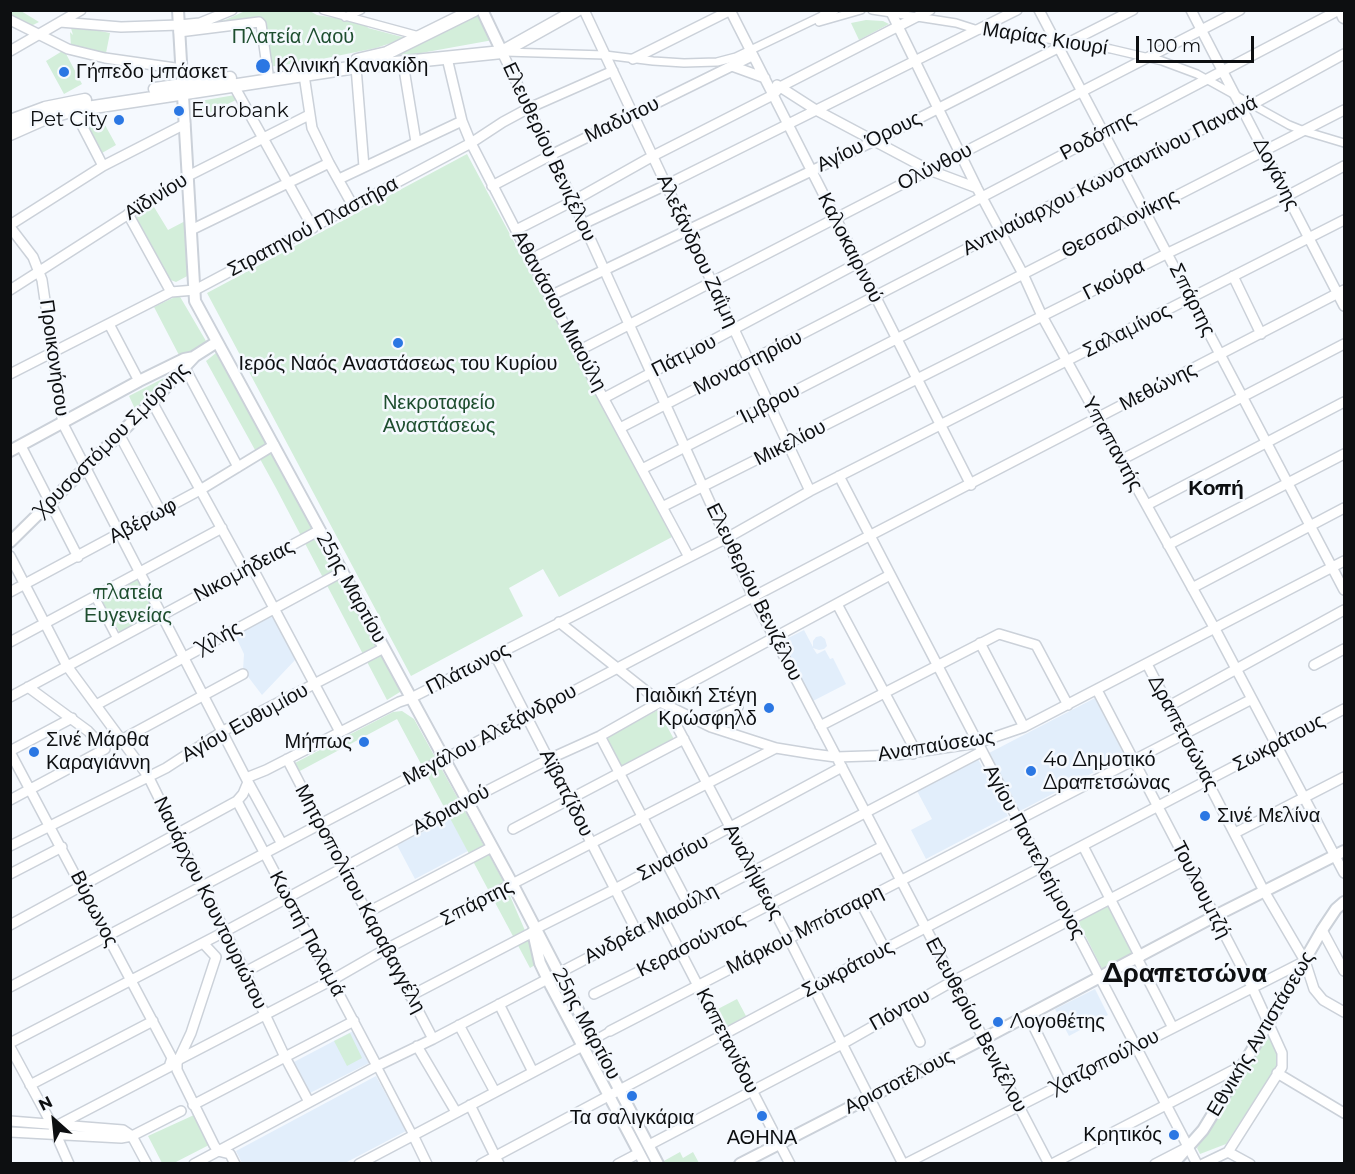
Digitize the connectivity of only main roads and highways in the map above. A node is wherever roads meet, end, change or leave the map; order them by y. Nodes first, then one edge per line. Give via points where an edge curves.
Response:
1 (474, 10) edge
2 (577, 10) edge
3 (1340, 10) edge
4 (1344, 17) edge
5 (183, 89) junction
6 (10, 121) edge
7 (10, 134) edge

1 - 5 main road via 378,56
2 - 5 main road via 502,52
3 - 4 main road
5 - 6 main road via 69,102
5 - 7 main road via 74,110

